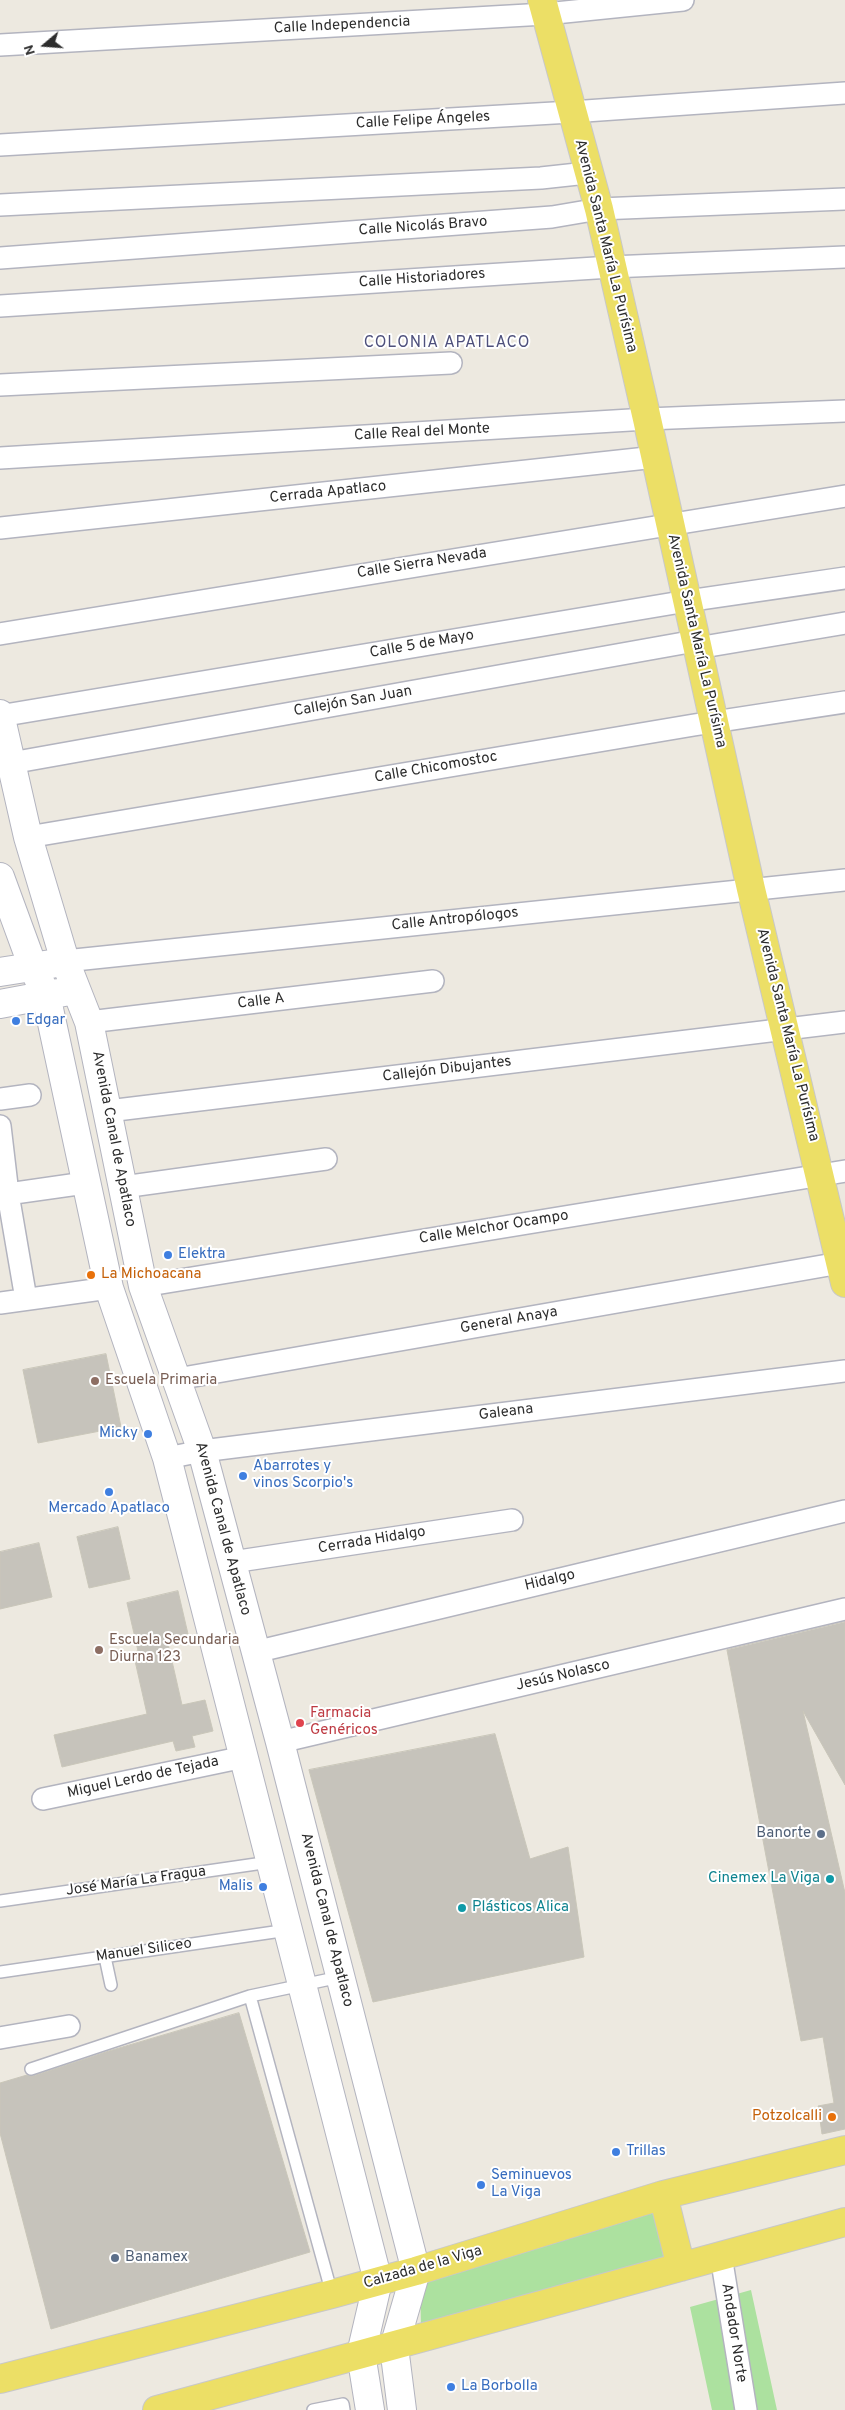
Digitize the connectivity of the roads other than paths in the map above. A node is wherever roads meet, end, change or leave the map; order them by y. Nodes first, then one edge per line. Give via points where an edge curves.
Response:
1 (683, 0) edge
2 (544, 7) edge
3 (0, 46) edge
4 (845, 93) edge
5 (571, 112) junction
6 (0, 145) edge
7 (587, 173) junction
8 (845, 199) edge
9 (0, 206) edge
10 (599, 209) junction
11 (845, 257) edge
12 (0, 258) edge
13 (611, 267) junction
14 (0, 306) edge
15 (451, 363) dead end
16 (0, 385) edge
17 (845, 411) edge
18 (648, 419) junction
19 (656, 457) junction
20 (0, 458) edge
21 (845, 496) edge
22 (670, 523) junction
23 (0, 528) edge
24 (845, 578) edge
25 (687, 601) junction
26 (845, 623) edge
27 (0, 634) edge
28 (696, 645) junction
29 (845, 702) edge
30 (0, 715) edge
31 (714, 722) junction
32 (11, 763) junction
33 (28, 837) junction
34 (0, 877) edge
35 (845, 880) edge
36 (751, 889) junction
37 (64, 961) junction
38 (33, 968) junction
39 (0, 972) edge
40 (433, 982) dead end
41 (76, 989) junction
42 (46, 995) junction
43 (0, 1004) edge
44 (89, 1022) junction
45 (845, 1022) edge
46 (785, 1029) junction
47 (30, 1096) dead end
48 (0, 1099) edge
49 (108, 1111) junction
50 (0, 1126) edge
51 (326, 1159) dead end
52 (833, 1173) edge
53 (85, 1183) junction
54 (123, 1187) junction
55 (4, 1195) edge
56 (844, 1269) edge
57 (143, 1286) junction
58 (109, 1288) junction
59 (26, 1299) junction
60 (0, 1303) edge
61 (845, 1371) edge
62 (177, 1379) junction
63 (202, 1451) junction
64 (166, 1458) junction
65 (845, 1511) edge
66 (512, 1520) dead end
67 (232, 1562) junction
68 (845, 1609) edge
69 (256, 1652) junction
70 (280, 1742) junction
71 (244, 1757) junction
72 (42, 1799) dead end
73 (271, 1862) junction
74 (0, 1901) edge
75 (288, 1930) junction
76 (105, 1957) junction
77 (0, 1972) edge
78 (340, 1977) junction
79 (303, 1984) junction
80 (110, 1985) dead end
81 (250, 1996) junction
82 (69, 2026) dead end
83 (0, 2038) edge
84 (31, 2069) dead end
85 (845, 2150) edge
86 (663, 2195) junction
87 (845, 2222) edge
88 (721, 2256) junction
89 (681, 2267) junction
90 (416, 2271) junction
91 (378, 2281) junction
92 (332, 2294) junction
93 (394, 2346) junction
94 (362, 2354) junction
95 (0, 2378) edge
96 (157, 2410) edge
97 (314, 2410) edge
98 (344, 2410) edge
99 (370, 2410) edge
100 (402, 2410) edge
101 (746, 2410) edge

1 - 2 street, Calle Independencia
2 - 3 street, Calle Independencia
2 - 5 main road, Avenida Santa María La Purísima
4 - 5 street, Calle Felipe Ángeles
5 - 6 street, Calle Felipe Ángeles
5 - 7 main road, Avenida Santa María La Purísima
7 - 9 street
7 - 10 main road, Avenida Santa María La Purísima
8 - 10 street, Calle Nicolás Bravo
10 - 12 street, Calle Nicolás Bravo via 552,217
10 - 13 main road, Avenida Santa María La Purísima
11 - 13 street, Calle Historiadores
13 - 14 street, Calle Historiadores
13 - 18 main road, Avenida Santa María La Purísima
15 - 16 street
17 - 18 street, Calle Real del Monte
18 - 19 main road, Avenida Santa María La Purísima
18 - 20 street, Calle Real del Monte
19 - 22 main road, Avenida Santa María La Purísima
19 - 23 street, Cerrada Apatlaco
21 - 22 street, Calle Sierra Nevada
22 - 25 main road, Avenida Santa María La Purísima
22 - 27 street, Calle Sierra Nevada
24 - 25 street, Calle 5 de Mayo
25 - 28 main road, Avenida Santa María La Purísima
25 - 30 street, Calle 5 de Mayo
26 - 28 street, Callejón San Juan
28 - 31 main road, Avenida Santa María La Purísima
28 - 32 street, Callejón San Juan
29 - 31 street, Calle Chicomostoc
30 - 32 street, Avenida Canal de Apatlaco
31 - 33 street, Calle Chicomostoc
31 - 36 main road, Avenida Santa María La Purísima
32 - 33 street, Avenida Canal de Apatlaco
33 - 37 street, Avenida Canal de Apatlaco
34 - 38 street
35 - 36 street, Calle Antropólogos
36 - 37 street, Calle Antropólogos
36 - 46 main road, Avenida Santa María La Purísima
37 - 38 street
37 - 41 street, Avenida Canal de Apatlaco
38 - 39 street
38 - 42 street
40 - 44 street, Calle A
41 - 42 street
41 - 44 street, Avenida Canal de Apatlaco
42 - 43 street
42 - 53 street
44 - 49 street, Avenida Canal de Apatlaco
45 - 46 street, Callejón Dibujantes
46 - 49 street, Callejón Dibujantes
46 - 52 main road, Avenida Santa María La Purísima
47 - 48 street
49 - 54 street, Avenida Canal de Apatlaco
50 - 55 street
51 - 54 street
52 - 56 main road, Avenida Santa María La Purísima
52 - 57 street, Calle Melchor Ocampo
53 - 55 street
53 - 58 street
54 - 57 street, Avenida Canal de Apatlaco
55 - 59 street
56 - 62 street, General Anaya
57 - 62 street, Avenida Canal de Apatlaco
58 - 59 street
58 - 64 street
59 - 60 street
61 - 63 street, Galeana
62 - 63 street, Avenida Canal de Apatlaco
63 - 64 street, Galeana
63 - 67 street, Avenida Canal de Apatlaco
64 - 71 street
65 - 69 street, Hidalgo
66 - 67 street, Cerrada Hidalgo
67 - 69 street, Avenida Canal de Apatlaco
68 - 70 street, Jesús Nolasco
69 - 70 street, Avenida Canal de Apatlaco
70 - 78 street, Avenida Canal de Apatlaco
71 - 72 street, Miguel Lerdo de Tejada
71 - 73 street
73 - 74 lane, José María La Fragua
73 - 75 street
75 - 76 lane, Manuel Siliceo
75 - 79 street
76 - 77 lane, Manuel Siliceo
76 - 80 lane
78 - 79 lane
78 - 90 street, Avenida Canal de Apatlaco
79 - 81 lane
79 - 91 street
81 - 84 lane
81 - 92 lane
82 - 83 street
85 - 86 main road, Calzada de la Viga
86 - 89 main road
86 - 90 main road, Calzada de la Viga
87 - 88 main road
88 - 89 main road
88 - 101 street, Andador Norte
89 - 93 main road
90 - 91 main road, Calzada de la Viga
90 - 93 street
91 - 92 main road, Calzada de la Viga
91 - 94 street
92 - 95 main road, Calzada de la Viga
93 - 94 main road
93 - 100 street
94 - 96 main road
94 - 99 street
97 - 98 lane via 343,2404

